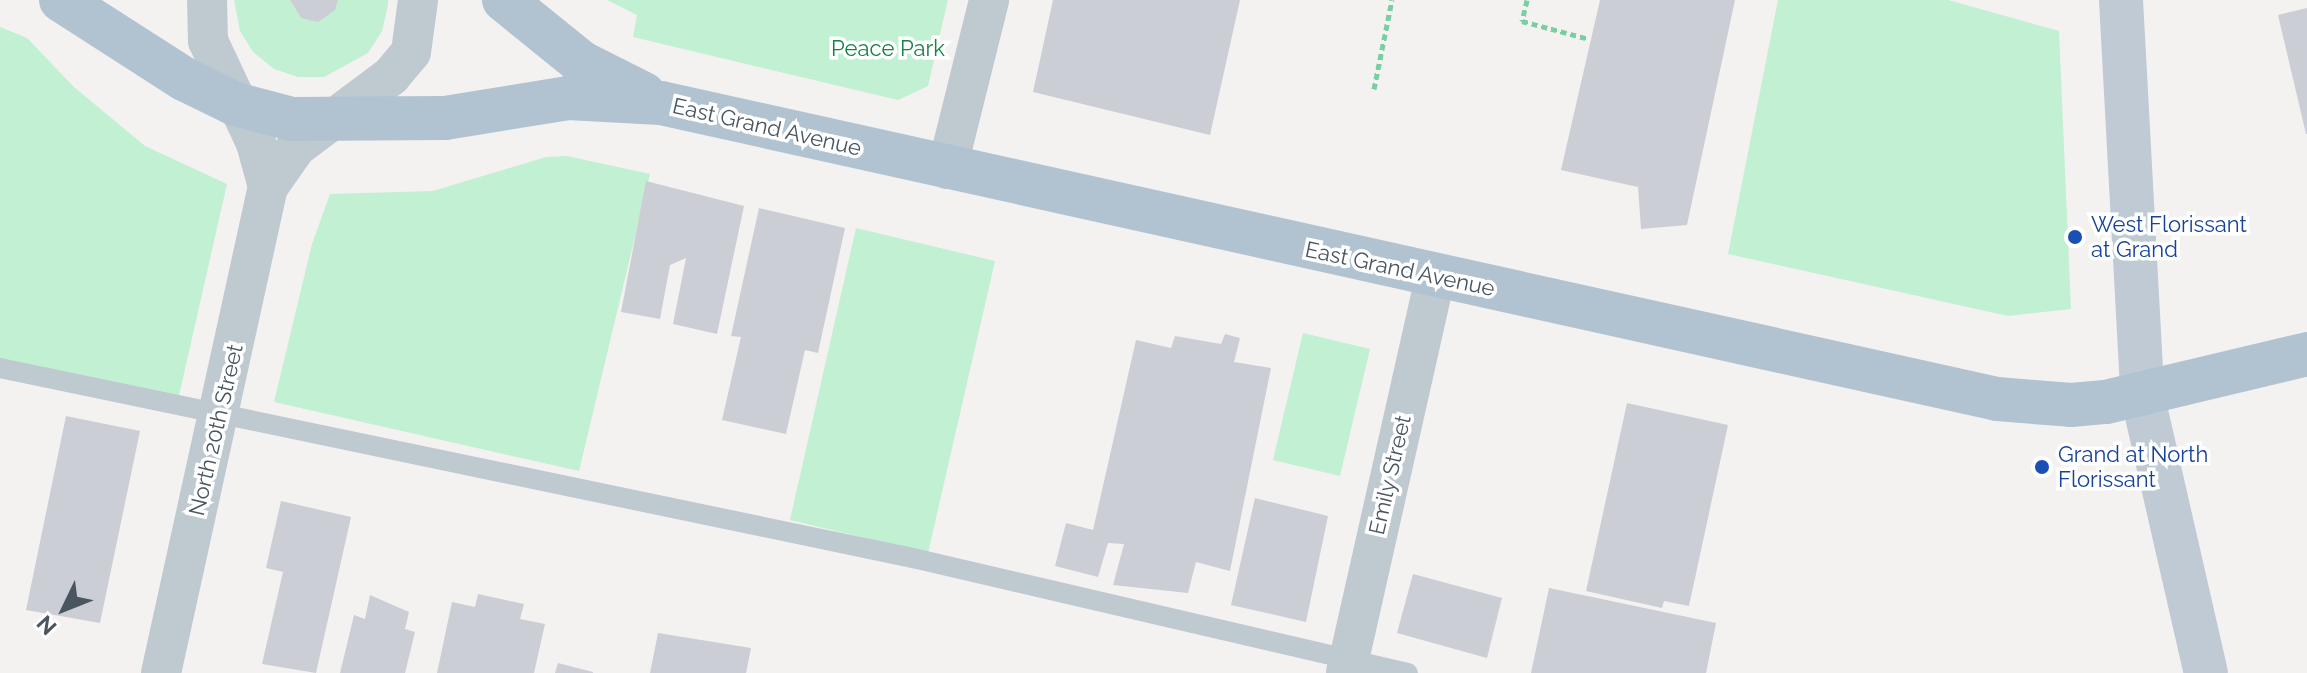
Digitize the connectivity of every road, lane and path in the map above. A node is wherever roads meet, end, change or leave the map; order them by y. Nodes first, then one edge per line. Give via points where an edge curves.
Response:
1 (61, 0) edge
2 (207, 0) edge
3 (418, 0) edge
4 (504, 0) edge
5 (989, 0) edge
6 (1392, 0) edge
7 (1527, 0) edge
8 (2121, 0) edge
9 (1589, 39) dead end
10 (1374, 89) dead end
11 (661, 103) junction
12 (235, 104) junction
13 (329, 120) junction
14 (947, 169) junction
15 (268, 187) junction
16 (1435, 277) junction
17 (2307, 354) edge
18 (0, 368) edge
19 (2142, 394) junction
20 (221, 412) junction
21 (1348, 666) edge
22 (161, 673) edge
23 (1408, 673) edge
24 (2206, 673) edge

1 - 12 main road, East Grand Avenue via 184,79
2 - 12 street, North 20th Street via 208,41
3 - 13 street, North 20th Street via 411,52 391,76
4 - 11 main road, East Grand Avenue via 582,63
5 - 14 street
6 - 10 path
7 - 9 path via 1522,21
8 - 19 main road
11 - 13 main road, East Grand Avenue via 568,98 445,118
11 - 14 main road, East Grand Avenue
12 - 13 main road, East Grand Avenue via 292,119
12 - 15 street, North 20th Street via 256,143
13 - 15 street, North 20th Street via 296,147
14 - 16 main road, East Grand Avenue
15 - 20 street, North 20th Street
16 - 19 main road, East Grand Avenue via 1997,399 2071,405
16 - 21 street, Emily Street
17 - 19 main road, East Grand Avenue
18 - 20 lane
19 - 24 main road
20 - 21 lane via 913,558
20 - 22 street, North 20th Street
21 - 23 lane

